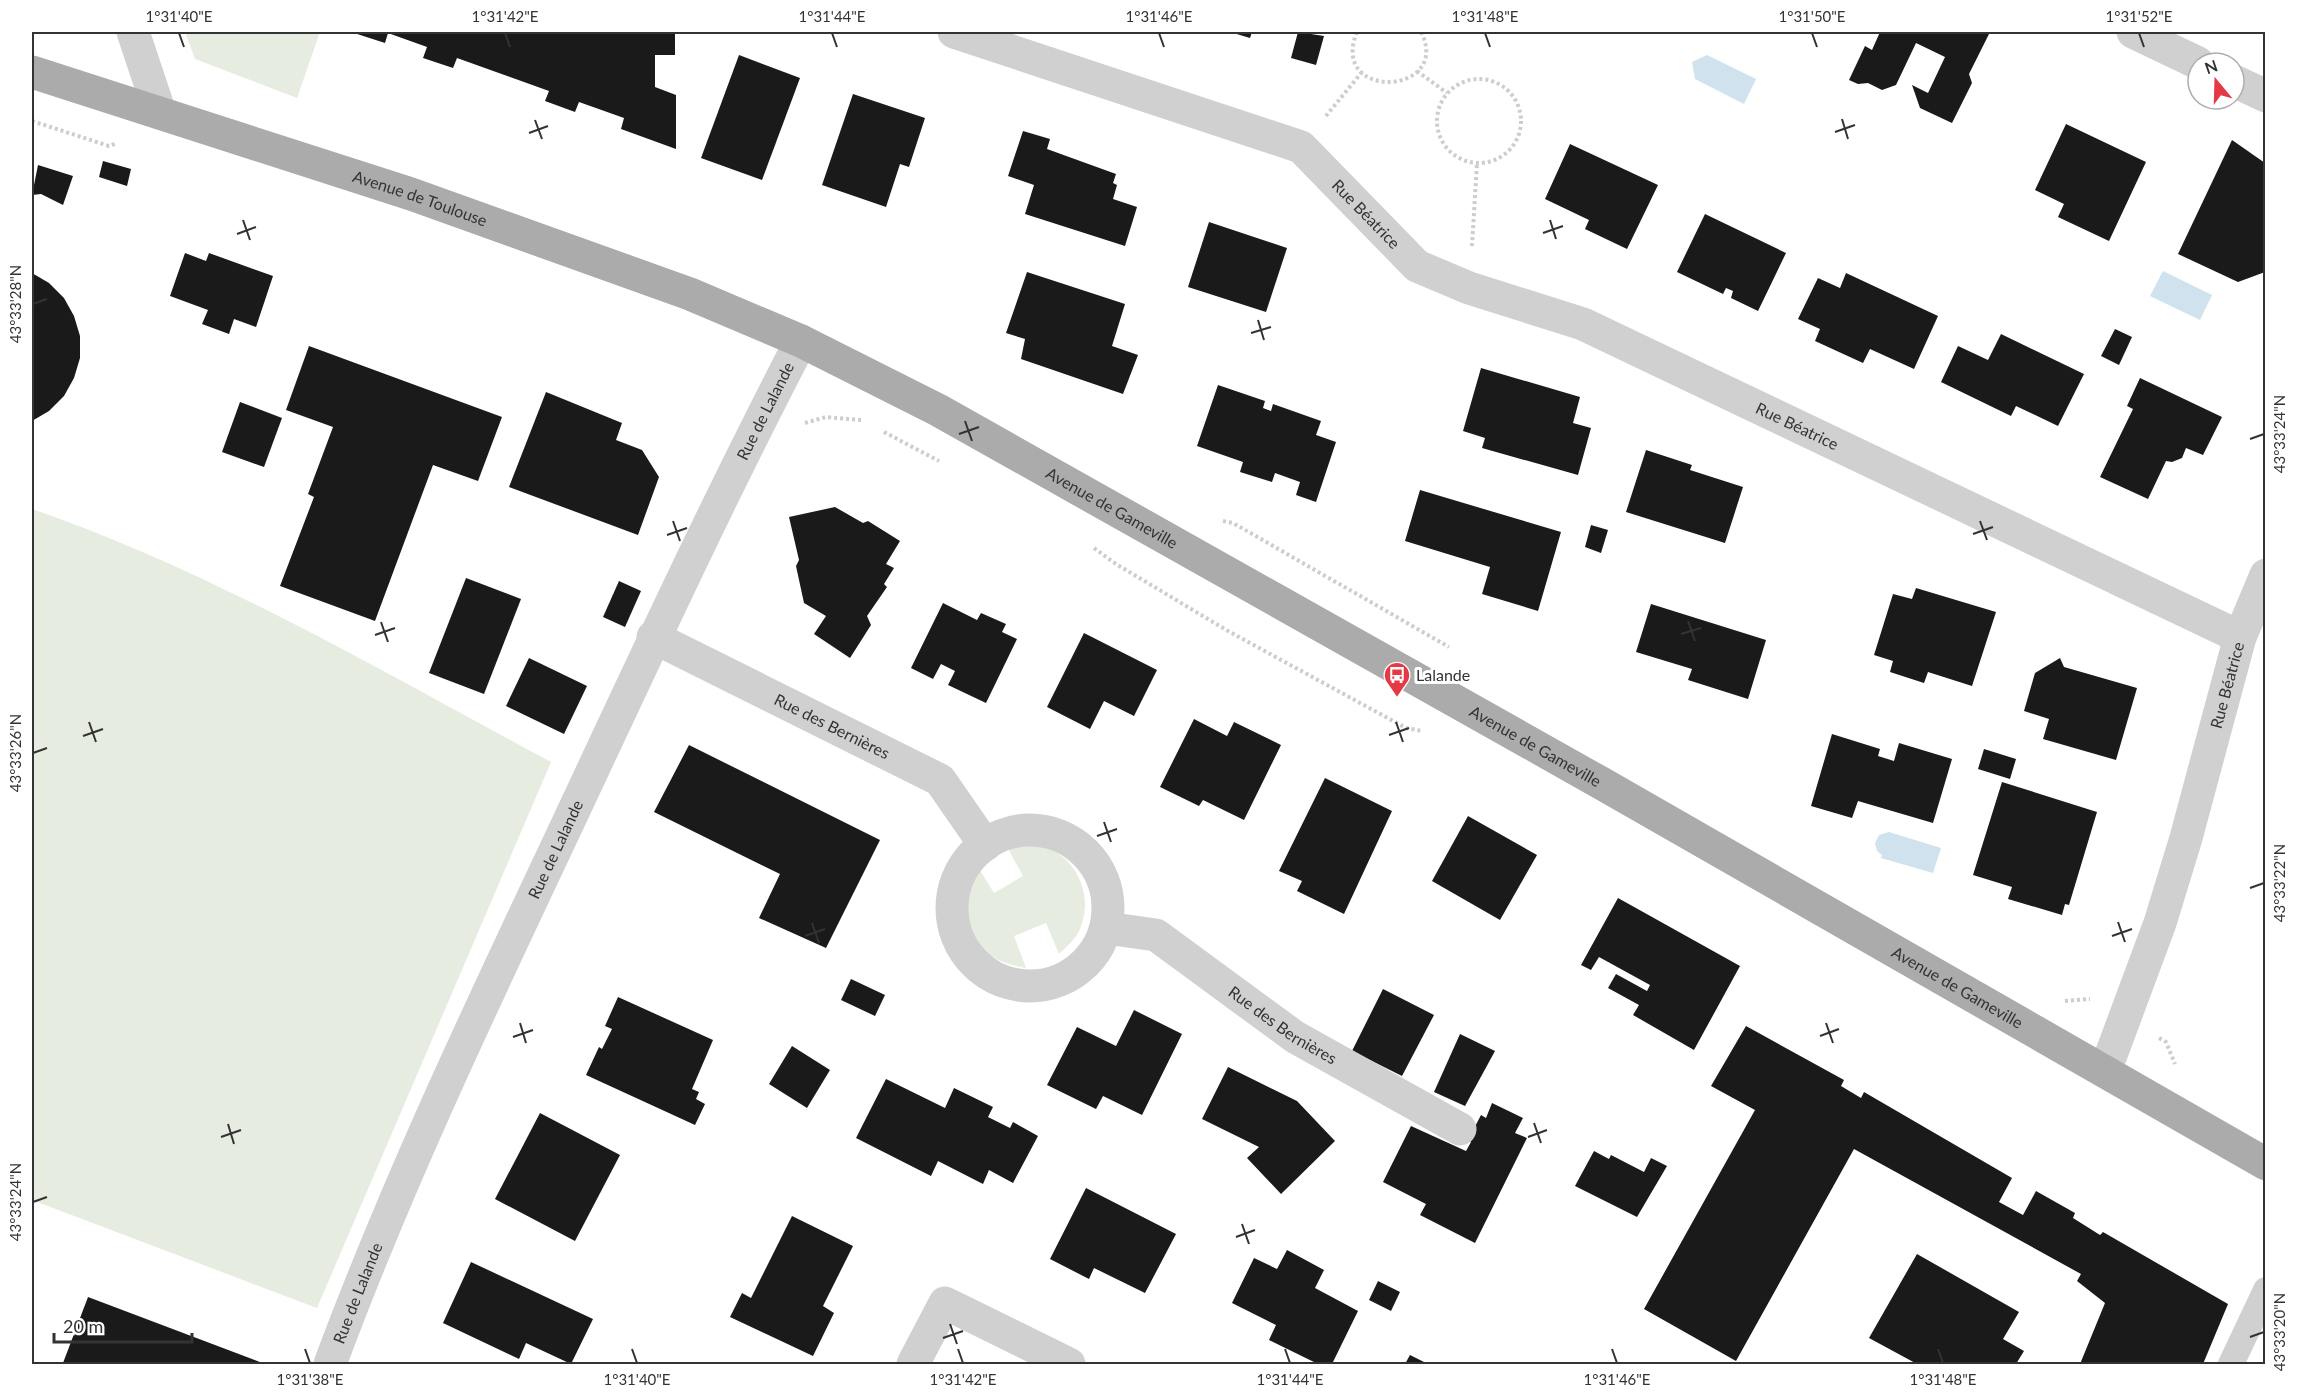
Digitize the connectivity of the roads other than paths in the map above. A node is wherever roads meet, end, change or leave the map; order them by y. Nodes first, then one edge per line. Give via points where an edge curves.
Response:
1 (134, 32) edge
2 (954, 32) edge
3 (2133, 32) edge
4 (2186, 57) edge
5 (32, 72) edge
6 (2246, 87) edge
7 (2265, 96) edge
8 (160, 113) junction
9 (801, 341) junction
10 (2265, 575) edge
11 (653, 637) junction
12 (2240, 637) junction
13 (985, 845) junction
14 (1106, 928) junction
15 (2105, 1071) junction
16 (1460, 1129) dead end
17 (2265, 1164) edge
18 (2265, 1290) edge
19 (330, 1365) edge
20 (913, 1365) edge
21 (1069, 1365) edge
22 (2231, 1365) edge

1 - 8 street
2 - 12 street, Rue Béatrice via 1301,147 1417,266 1469,288 1583,324
3 - 4 street
5 - 8 main road, Avenue de Toulouse
6 - 7 street
8 - 9 main road, Avenue de Toulouse via 411,194 626,271
9 - 11 street, Rue de Lalande
9 - 15 main road, Avenue de Gameville via 938,410
10 - 12 street
11 - 13 street, Rue des Bernières via 940,780
11 - 19 street, Rue de Lalande via 462,1049
12 - 15 street, Rue Béatrice via 2164,912
13 - 14 street via 1016,831 1038,831 1060,836 1079,847 1104,884
13 - 14 street via 962,868 953,889 951,912 955,933 980,970 999,981 1043,986 1083,966
14 - 16 street, Rue des Bernières via 1156,935 1295,1037
15 - 17 main road, Avenue de Gameville
18 - 22 lane
20 - 21 street via 945,1303

